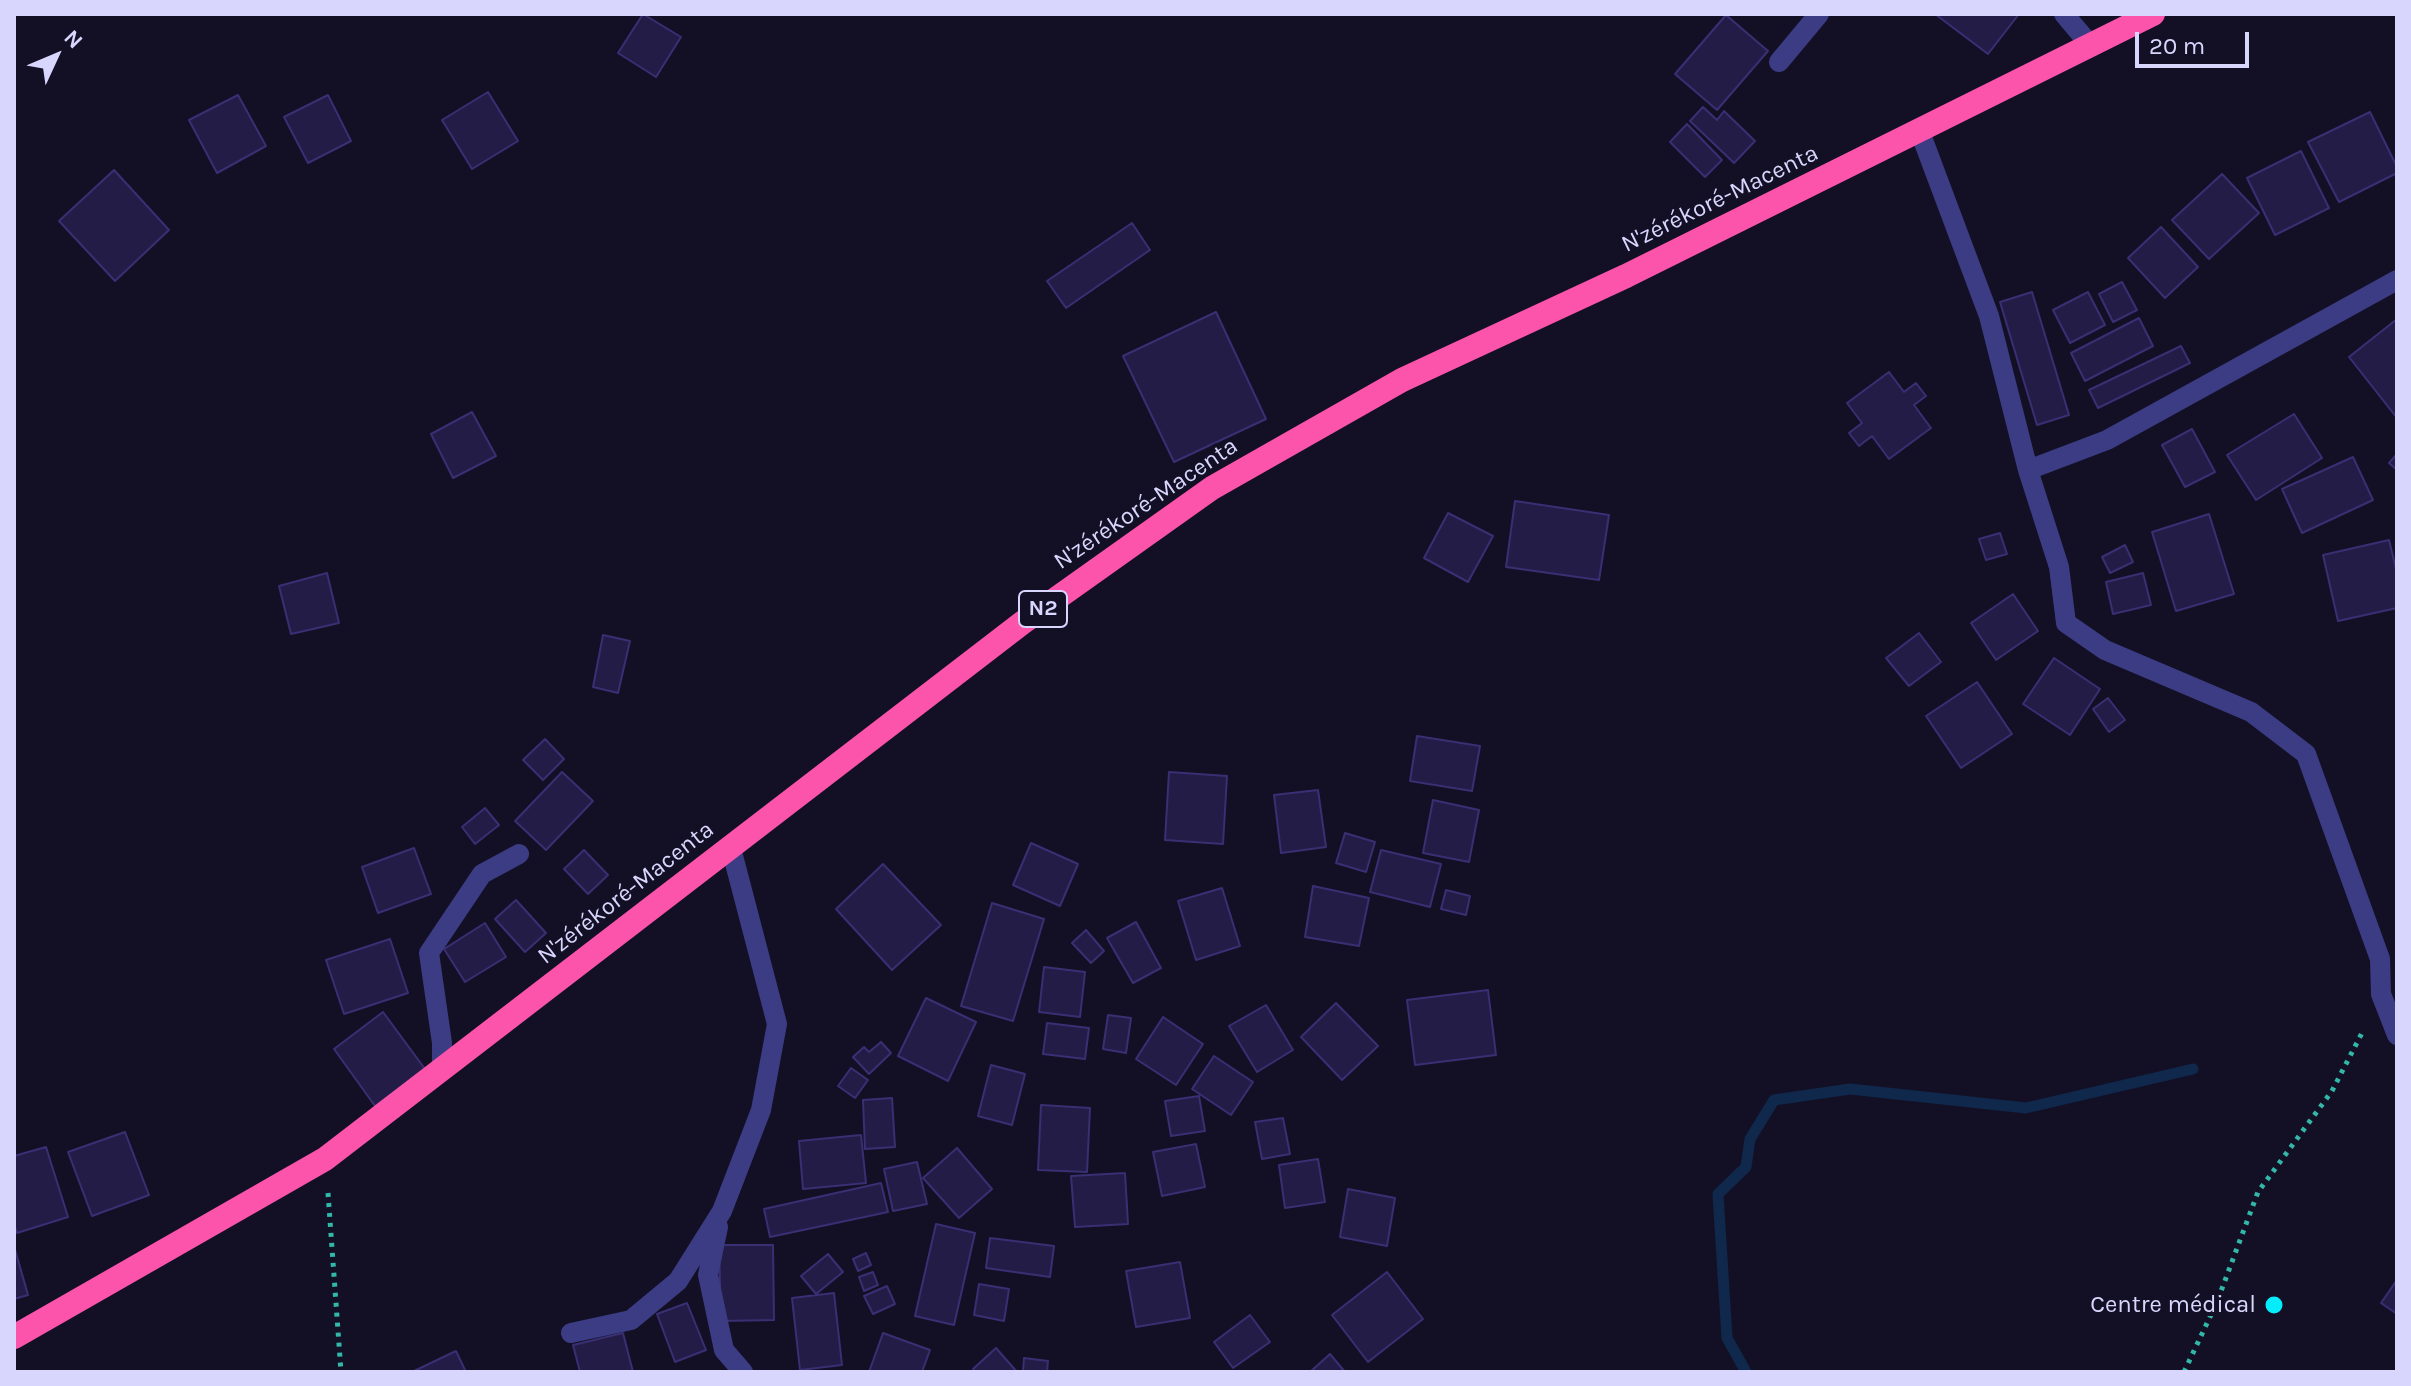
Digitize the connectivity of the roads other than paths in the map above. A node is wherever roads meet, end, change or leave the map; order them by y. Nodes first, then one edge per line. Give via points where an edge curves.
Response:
1 (1819, 14) edge
2 (2064, 14) edge
3 (2153, 14) edge
4 (2091, 46) junction
5 (1779, 62) dead end
6 (1920, 132) junction
7 (2397, 280) edge
8 (2028, 470) junction
9 (731, 848) junction
10 (519, 854) dead end
11 (2397, 1035) edge
12 (442, 1070) junction
13 (722, 1211) junction
14 (571, 1333) dead end
15 (14, 1337) edge
16 (743, 1372) edge

1 - 5 street
2 - 4 street
3 - 4 highway, N'zérékoré-Macenta / N2
4 - 6 highway, N'zérékoré-Macenta / N2
6 - 8 street via 1989,316
6 - 9 highway, N'zérékoré-Macenta / N2 via 1402,380 1212,488 1022,623
7 - 8 street via 2107,440
8 - 11 street via 2059,567 2066,623 2105,650 2251,712 2306,754 2380,959 2381,994
9 - 12 highway, N'zérékoré-Macenta / N2
9 - 13 street via 777,1024 761,1110
10 - 12 street via 482,874 429,953
12 - 15 highway, N'zérékoré-Macenta / N2 via 325,1159
13 - 14 street via 678,1281 631,1320
13 - 16 street via 708,1275 724,1350

